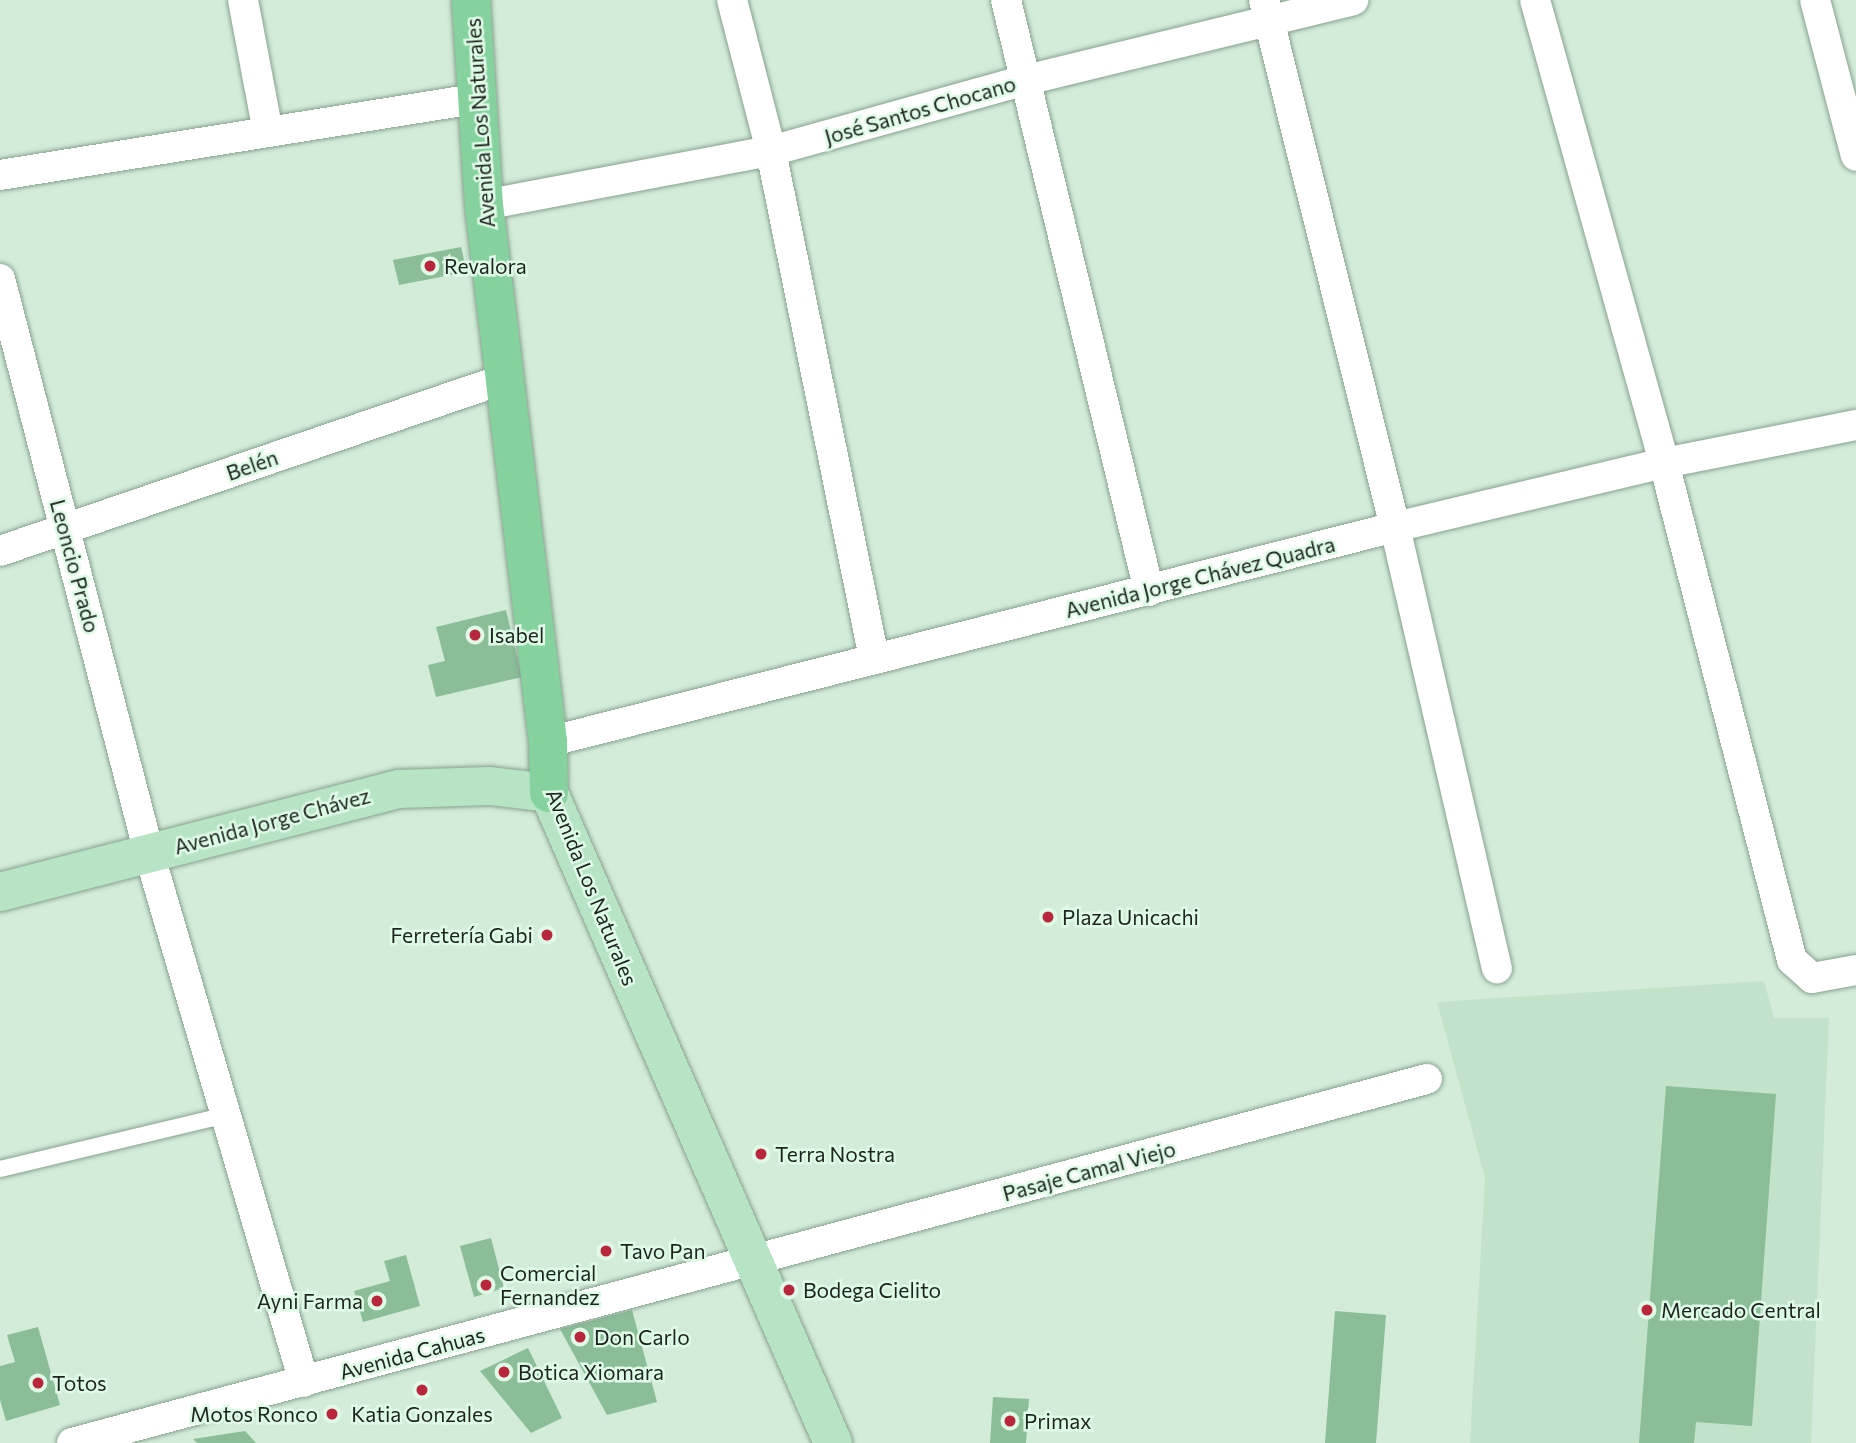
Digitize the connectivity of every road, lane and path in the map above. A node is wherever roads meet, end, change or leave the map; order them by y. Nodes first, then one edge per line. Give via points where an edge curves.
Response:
1 (243, 0) edge
2 (471, 0) edge
3 (732, 0) edge
4 (1006, 0) edge
5 (1353, 0) edge
6 (1535, 0) edge
7 (1815, 0) edge
8 (1267, 11) edge
9 (1026, 80) junction
10 (477, 99) junction
11 (268, 132) junction
12 (771, 151) junction
13 (1856, 156) edge
14 (0, 175) edge
15 (484, 205) junction
16 (0, 279) edge
17 (504, 379) junction
18 (1856, 425) edge
19 (1664, 463) junction
20 (1395, 527) junction
21 (65, 529) junction
22 (0, 551) edge
23 (1149, 591) junction
24 (874, 658) junction
25 (548, 742) junction
26 (549, 793) junction
27 (149, 853) junction
28 (0, 891) edge
29 (1497, 968) dead end
30 (1856, 970) edge
31 (1427, 1079) dead end
32 (223, 1116) junction
33 (0, 1169) edge
34 (751, 1262) junction
35 (304, 1382) junction
36 (72, 1443) edge
37 (833, 1443) edge

1 - 11 street
2 - 10 highway, Avenida Los Naturales
3 - 12 street
4 - 9 street
5 - 8 street, José Santos Chocano
6 - 19 street
7 - 13 street
8 - 9 street, José Santos Chocano
8 - 20 street
9 - 12 street, José Santos Chocano
9 - 23 street
10 - 11 street
10 - 15 highway, Avenida Los Naturales
11 - 14 street
12 - 15 street, José Santos Chocano
12 - 24 street
15 - 17 highway, Avenida Los Naturales
16 - 21 street, Leoncio Prado
17 - 21 street, Belén
17 - 25 highway, Avenida Los Naturales
18 - 19 street, Avenida Jorge Chávez Quadra
19 - 20 street, Avenida Jorge Chávez Quadra
19 - 30 street via 1792,960 1812,978
20 - 23 street, Avenida Jorge Chávez Quadra
20 - 29 street
21 - 22 street, Belén
21 - 27 street, Leoncio Prado
23 - 24 street, Avenida Jorge Chávez Quadra
24 - 25 street, Avenida Jorge Chávez Quadra
25 - 26 highway, Avenida Los Naturales
26 - 27 main road, Avenida Jorge Chávez via 490,786 399,789
26 - 34 main road, Avenida Los Naturales
27 - 28 main road, Avenida Jorge Chávez
27 - 32 street, Leoncio Prado
31 - 34 street, Pasaje Camal Viejo
32 - 33 lane
32 - 35 street, Leoncio Prado
34 - 35 street, Avenida Cahuas
34 - 37 main road, Avenida Los Naturales
35 - 36 street, Avenida Cahuas

